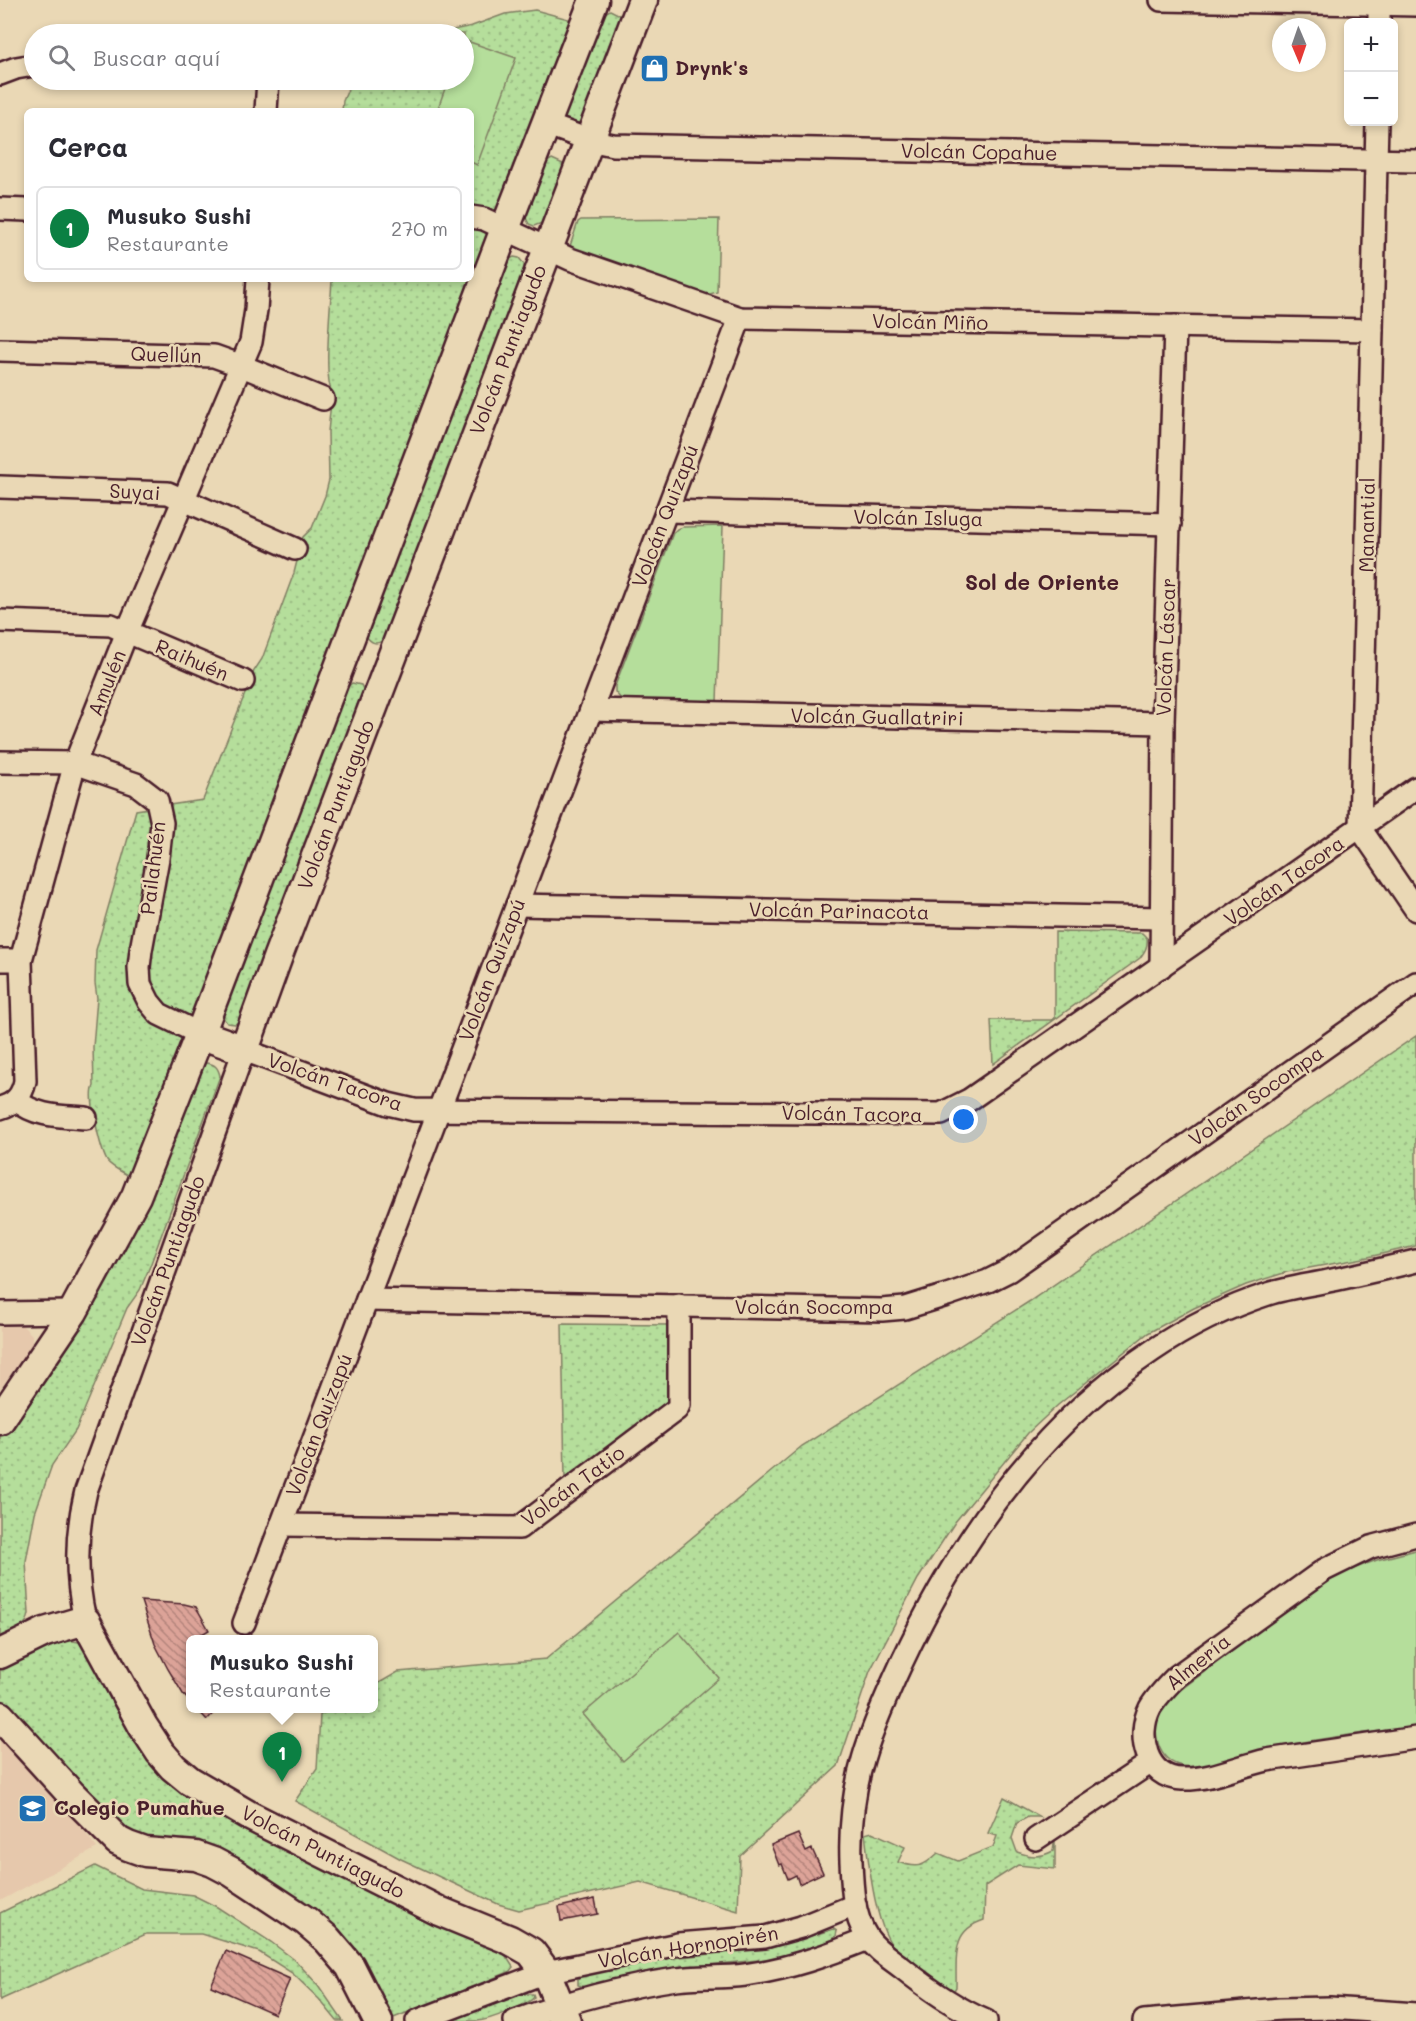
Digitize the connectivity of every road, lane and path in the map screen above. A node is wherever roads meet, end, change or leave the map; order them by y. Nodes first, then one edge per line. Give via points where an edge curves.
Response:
1 (594, 0) edge
2 (643, 0) edge
3 (1161, 0) edge
4 (1166, 0) edge
5 (1308, 2) edge
6 (1416, 5) edge
7 (1379, 13) edge
8 (24, 67) edge
9 (0, 74) edge
10 (267, 90) edge
11 (266, 108) edge
12 (545, 124) junction
13 (1377, 126) edge
14 (590, 140) junction
15 (1376, 160) junction
16 (1416, 161) edge
17 (0, 209) edge
18 (24, 210) edge
19 (474, 217) edge
20 (505, 229) junction
21 (547, 249) junction
22 (258, 282) edge
23 (740, 318) junction
24 (1175, 326) junction
25 (1372, 330) junction
26 (0, 350) edge
27 (242, 366) junction
28 (323, 399) dead end
29 (0, 487) edge
30 (184, 499) junction
31 (667, 511) junction
32 (1170, 524) junction
33 (295, 549) dead end
34 (0, 621) edge
35 (127, 632) junction
36 (344, 654) junction
37 (386, 672) junction
38 (243, 681) dead end
39 (591, 710) junction
40 (1163, 723) junction
41 (0, 762) edge
42 (75, 763) junction
43 (1416, 788) edge
44 (1360, 828) junction
45 (517, 905) junction
46 (1416, 910) edge
47 (1161, 918) junction
48 (0, 960) edge
49 (21, 960) junction
50 (1161, 967) junction
51 (1416, 983) edge
52 (200, 1034) junction
53 (244, 1050) junction
54 (8, 1104) edge
55 (439, 1109) junction
56 (86, 1118) dead end
57 (1416, 1261) edge
58 (367, 1299) junction
59 (679, 1305) junction
60 (73, 1312) junction
61 (0, 1313) edge
62 (0, 1420) edge
63 (281, 1525) junction
64 (1416, 1535) edge
65 (85, 1620) junction
66 (244, 1623) dead end
67 (0, 1654) edge
68 (0, 1716) edge
69 (1416, 1738) edge
70 (1150, 1763) junction
71 (1036, 1839) dead end
72 (855, 1905) junction
73 (866, 1935) junction
74 (546, 1972) junction
75 (563, 2013) edge
76 (1416, 2014) edge
77 (1280, 2015) edge
78 (378, 2021) edge
79 (417, 2021) edge
80 (515, 2021) edge
81 (986, 2021) edge
82 (1144, 2021) edge

1 - 12 main road
2 - 14 main road, Volcán Puntiagudo
3 - 4 street
4 - 5 street
5 - 7 street
6 - 7 street
8 - 9 street
10 - 11 street
12 - 14 street, Volcán Copahue
12 - 20 main road
13 - 15 street, Manantial
14 - 15 street, Volcán Copahue via 613,145
14 - 21 main road, Volcán Puntiagudo
15 - 16 street, Volcán Copahue
15 - 25 street, Manantial
17 - 18 street
19 - 20 street, Volcán Miño
20 - 21 street, Volcán Miño
20 - 36 main road
21 - 23 street, Volcán Miño
21 - 37 main road, Volcán Puntiagudo
22 - 27 street, Amulén via 251,342
23 - 24 street, Volcán Miño
23 - 31 street, Volcán Quizapú
24 - 25 street, Volcán Miño
24 - 32 street, Volcán Láscar
25 - 44 street, Manantial
26 - 27 street, Quellún via 214,356
27 - 28 street, Quellún
27 - 30 street, Amulén
29 - 30 street, Suyai via 168,493
30 - 33 street, Suyai
30 - 35 street, Amulén
31 - 32 street, Volcán Isluga
31 - 39 street, Volcán Quizapú
32 - 40 street, Volcán Láscar
34 - 35 street, Raihuén via 111,625
35 - 38 street, Raihuén
35 - 42 street, Amulén
36 - 37 main road
36 - 52 main road
37 - 53 main road, Volcán Puntiagudo
39 - 40 street, Volcán Guallatriri
39 - 45 street, Volcán Quizapú
40 - 47 street, Volcán Láscar
41 - 42 street, Pailahuén
42 - 49 street, Amulén
42 - 52 street, Pailahuén via 136,784 160,806 162,823 141,950 140,984 159,1014
43 - 44 street, Volcán Tacora
44 - 46 street
44 - 50 street, Volcán Tacora
45 - 47 street, Volcán Parinacota
45 - 55 street, Volcán Quizapú
47 - 50 street, Volcán Láscar
48 - 49 street
49 - 54 street, Amulén via 25,1081 23,1092
50 - 55 street, Volcán Tacora via 969,1100 941,1114
51 - 59 street, Volcán Socompa via 1010,1270 988,1281 893,1310
52 - 53 main road, Volcán Tacora
52 - 60 main road via 136,1196
53 - 55 street, Volcán Tacora via 388,1104 414,1110
53 - 65 street, Volcán Puntiagudo via 86,1491 76,1558
54 - 56 street via 36,1113
55 - 58 street, Volcán Quizapú
57 - 72 street via 1270,1294 1187,1330 1152,1350 1089,1399 1036,1451 974,1532 929,1609 886,1696 864,1754 852,1803 850,1841
58 - 59 street, Volcán Socompa
58 - 63 street, Volcán Quizapú
59 - 63 street, Volcán Tatio via 677,1409 519,1528
60 - 61 street
60 - 62 main road
63 - 66 street, Volcán Quizapú
64 - 70 street, Almería via 1371,1547 1324,1570 1177,1676 1149,1710 1144,1741
65 - 67 main road via 45,1632
65 - 74 main road, Volcán Puntiagudo via 143,1726 173,1767 190,1781 250,1816 439,1911 518,1944 531,1952
68 - 78 main road via 118,1841 145,1852 196,1856 213,1862 306,1921 350,1966
69 - 70 street via 1267,1760 1208,1778 1169,1777
70 - 71 street
72 - 73 street
72 - 74 street, Volcán Hornopirén via 765,1937 678,1944
73 - 75 street, Volcán Hornopirén via 825,1956 779,1969 677,1979 620,1990
73 - 81 street via 881,1952 934,1992
74 - 75 main road, Volcán Puntiagudo
74 - 79 street, Volcán Hornopirén
75 - 80 street, Volcán Hornopirén
76 - 77 street via 1330,2008
77 - 82 street

